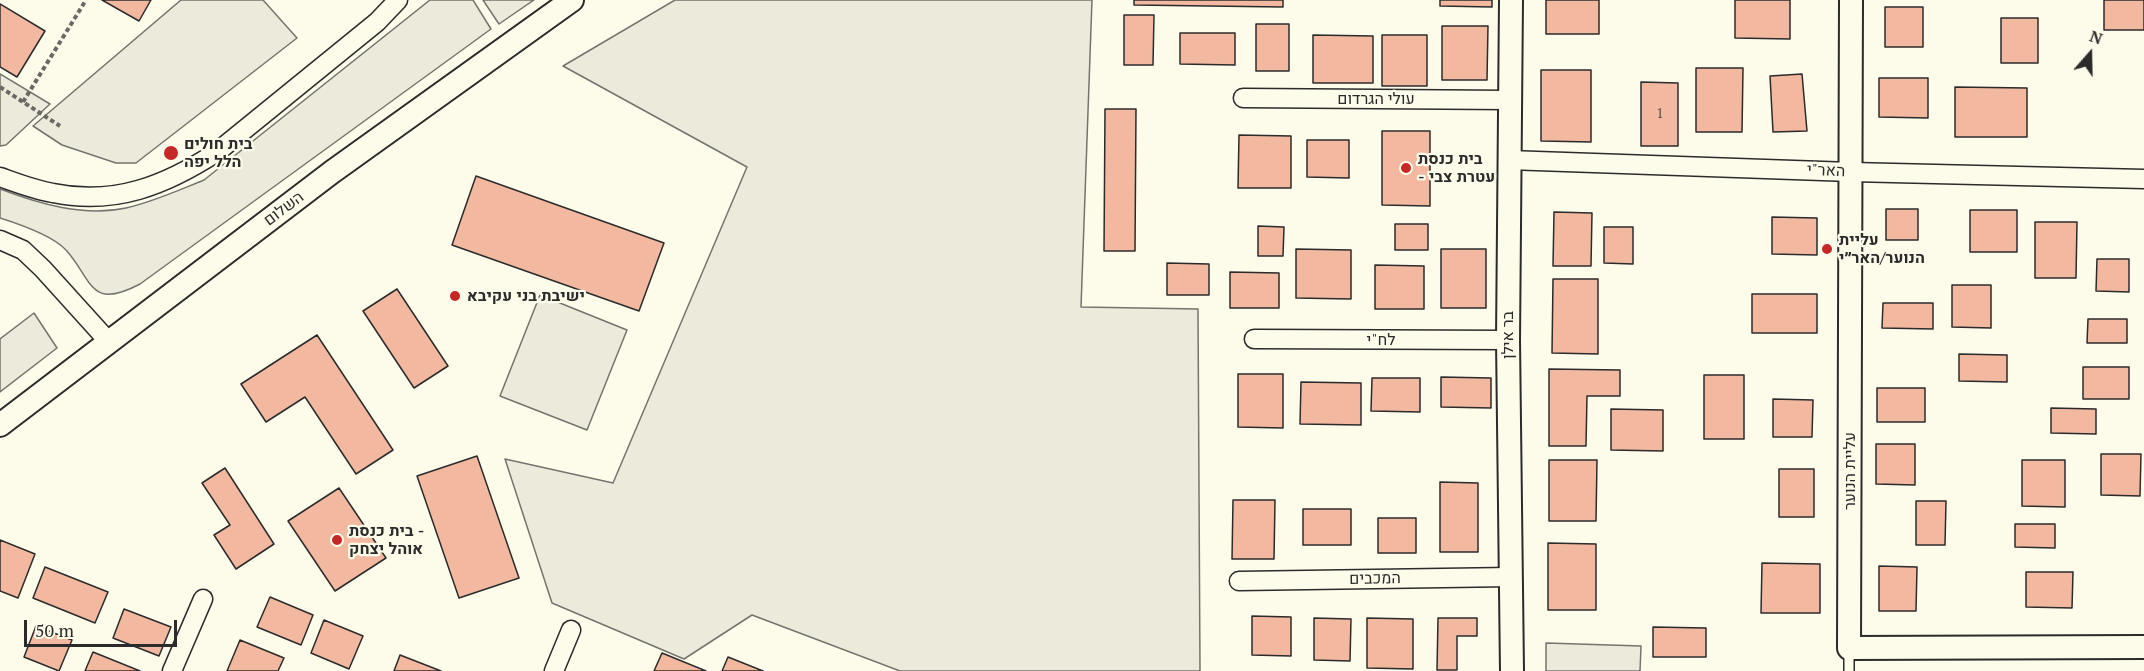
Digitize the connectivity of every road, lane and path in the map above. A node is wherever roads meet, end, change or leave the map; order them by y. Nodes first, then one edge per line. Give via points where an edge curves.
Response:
1 (86, 0) edge
2 (398, 0) edge
3 (572, 0) edge
4 (1511, 0) edge
5 (1851, 0) edge
6 (0, 87) edge
7 (1243, 98) dead end
8 (1509, 100) junction
9 (23, 102) junction
10 (60, 126) dead end
11 (1508, 160) junction
12 (1851, 172) junction
13 (0, 177) edge
14 (2144, 179) edge
15 (0, 240) edge
16 (1254, 339) dead end
17 (1508, 340) junction
18 (109, 342) junction
19 (0, 424) edge
20 (1511, 577) junction
21 (1239, 581) dead end
22 (203, 599) dead end
23 (571, 630) dead end
24 (2144, 646) edge
25 (1849, 648) junction
26 (172, 671) edge
27 (554, 671) edge
28 (1512, 671) edge
29 (1849, 671) edge

1 - 9 path
2 - 13 street via 377,22 218,152 162,183 132,193 81,198
3 - 18 street, השלום via 332,172
4 - 8 street, בר אילן
5 - 12 street, עליית הנוער
6 - 9 path
7 - 8 street, עולי הגרדום
8 - 11 street, בר אילן
9 - 10 path
11 - 12 street, האר"י
11 - 17 street, בר אילן
12 - 14 street, האר"י
12 - 25 street, עליית הנוער
15 - 18 street via 22,250 43,269
16 - 17 street, לח"י
17 - 20 street, בר אילן
18 - 19 street, השלום
20 - 21 street, המכבים
20 - 28 street, בר אילן
22 - 26 street
23 - 27 street
24 - 25 street
25 - 29 lane

